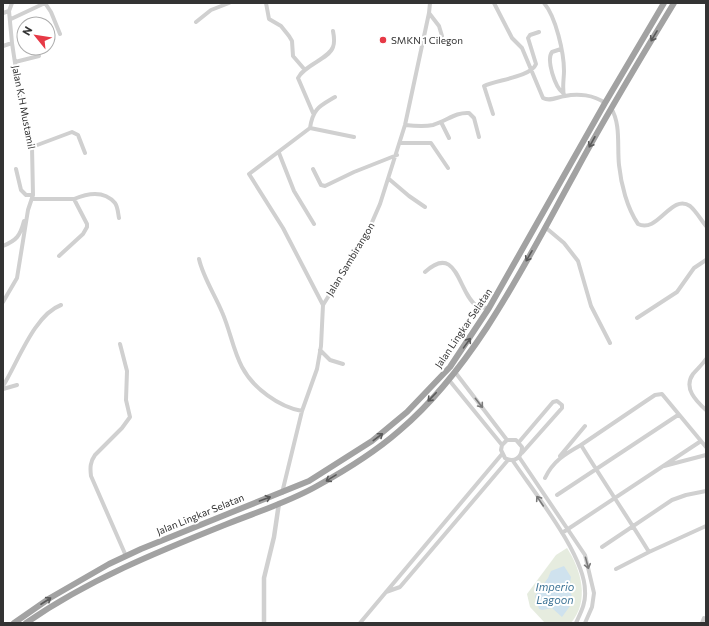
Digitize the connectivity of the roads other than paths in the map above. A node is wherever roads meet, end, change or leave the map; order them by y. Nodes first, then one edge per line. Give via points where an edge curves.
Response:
1 (12, 3) edge
2 (45, 3) edge
3 (229, 3) edge
4 (266, 3) edge
5 (430, 3) edge
6 (494, 3) edge
7 (544, 3) edge
8 (664, 3) edge
9 (674, 3) edge
10 (9, 11) junction
11 (3, 13) edge
12 (429, 14) junction
13 (11, 19) junction
14 (196, 22) dead end
15 (334, 31) dead end
16 (539, 32) dead end
17 (60, 34) dead end
18 (442, 36) dead end
19 (12, 43) junction
20 (3, 46) edge
21 (561, 49) junction
22 (39, 56) dead end
23 (15, 62) junction
24 (305, 70) junction
25 (531, 70) junction
26 (564, 94) junction
27 (336, 97) dead end
28 (605, 103) junction
29 (611, 108) junction
30 (313, 113) junction
31 (493, 114) dead end
32 (441, 122) junction
33 (405, 126) junction
34 (310, 128) junction
35 (354, 136) dead end
36 (479, 137) dead end
37 (449, 138) dead end
38 (400, 143) junction
39 (32, 147) junction
40 (85, 153) dead end
41 (279, 153) junction
42 (396, 156) junction
43 (448, 168) dead end
44 (16, 169) dead end
45 (313, 169) dead end
46 (389, 179) junction
47 (33, 197) junction
48 (74, 199) junction
49 (29, 206) junction
50 (425, 207) dead end
51 (119, 218) dead end
52 (314, 224) dead end
53 (706, 226) edge
54 (545, 227) junction
55 (3, 246) edge
56 (59, 256) dead end
57 (199, 259) dead end
58 (706, 260) edge
59 (425, 272) dead end
60 (498, 295) junction
61 (504, 299) junction
62 (3, 302) edge
63 (61, 305) dead end
64 (323, 305) junction
65 (489, 308) junction
66 (637, 318) dead end
67 (610, 343) dead end
68 (120, 344) dead end
69 (320, 350) junction
70 (706, 359) edge
71 (343, 364) dead end
72 (455, 372) junction
73 (449, 380) junction
74 (18, 385) dead end
75 (3, 387) edge
76 (467, 389) junction
77 (461, 394) junction
78 (706, 410) edge
79 (302, 411) junction
80 (408, 412) junction
81 (678, 415) junction
82 (413, 418) junction
83 (585, 426) dead end
84 (507, 440) junction
85 (701, 441) junction
86 (519, 442) junction
87 (502, 445) junction
88 (581, 445) junction
89 (706, 447) edge
90 (502, 454) junction
91 (521, 455) junction
92 (706, 455) edge
93 (558, 458) junction
94 (511, 460) junction
95 (660, 467) junction
96 (596, 469) junction
97 (544, 478) dead end
98 (706, 491) edge
99 (281, 493) junction
100 (557, 495) dead end
101 (615, 499) junction
102 (279, 503) junction
103 (227, 514) junction
104 (230, 523) junction
105 (706, 526) edge
106 (634, 527) junction
107 (568, 529) junction
108 (562, 533) junction
109 (602, 547) dead end
110 (649, 552) junction
111 (126, 556) junction
112 (616, 569) dead end
113 (385, 593) junction
114 (584, 605) junction
115 (592, 607) junction
116 (14, 623) edge
117 (26, 623) edge
118 (264, 623) edge
119 (360, 623) edge
120 (576, 623) edge
121 (585, 623) edge

1 - 10 street
2 - 13 street
2 - 17 street via 52,12
3 - 14 street via 212,10
4 - 24 street via 268,16 289,36 293,56
5 - 12 street, Jalan Sambirangon
6 - 25 street via 510,33 522,48
7 - 21 street
8 - 28 highway, Jalan Lingkar Selatan
9 -> 29 highway, Jalan Lingkar Selatan
10 - 11 street
10 - 13 street, Jalan K.H Mustamil
12 - 18 street via 439,26
12 - 33 street, Jalan Sambirangon
13 - 19 street, Jalan K.H Mustamil
15 - 24 street via 331,51
16 - 25 street via 530,34 528,38 536,64
19 - 20 street
19 - 23 street, Jalan K.H Mustamil
21 - 26 street
21 - 26 street via 552,52 550,58 557,87
22 - 23 street
23 - 39 street, Jalan K.H Mustamil
24 - 30 street via 298,80
25 - 26 street via 543,98 548,100
25 - 31 street via 485,85
26 - 28 street via 588,96
27 - 30 street
28 - 29 highway
28 - 60 highway, Jalan Lingkar Selatan
29 - 53 street via 616,116 619,167 625,195 638,224 651,224 675,205 682,203 692,207
29 -> 54 highway, Jalan Lingkar Selatan
30 - 34 street
32 - 33 street via 426,126
32 - 36 street via 456,114 469,113 474,118
32 - 37 street
33 - 38 street, Jalan Sambirangon
34 - 35 street
34 - 41 street
38 - 42 street, Jalan Sambirangon
38 - 43 street via 431,143
39 - 40 street via 72,132 78,135
39 - 47 street, Jalan K.H Mustamil
41 - 52 street via 294,191
41 - 64 street via 249,174 283,228
42 - 45 street via 323,186
42 - 46 street, Jalan Sambirangon
44 - 47 street via 21,190
46 - 50 street
46 - 64 street, Jalan Sambirangon via 366,236
47 - 48 street
47 - 49 street, Jalan K.H Mustamil
48 - 51 street via 90,193 109,199 117,206
48 - 56 street via 87,226 83,234
49 - 55 street via 16,240
49 - 62 street, Jalan K.H Mustamil via 17,278
54 -> 61 highway, Jalan Lingkar Selatan
54 - 67 street via 564,243 578,261 591,306
57 - 79 street via 228,324 242,367 260,388 277,402
58 - 66 street via 694,268 671,296
59 - 65 street via 431,266 448,264 454,268 473,301 478,306
60 - 61 highway
60 - 65 highway, Jalan Lingkar Selatan
61 - 72 highway, Jalan Lingkar Selatan
63 - 75 street via 48,312 39,322
64 - 69 street, Jalan Sambirangon
80 -> 65 highway, Jalan Lingkar Selatan via 450,367
68 - 111 street via 127,371 126,400 130,417 95,455 90,471
69 - 71 street via 330,360
69 - 79 street, Jalan Sambirangon via 317,369
70 - 78 street via 693,374 689,386 694,398
72 - 73 highway, Jalan Lingkar Selatan
72 - 76 street
73 - 77 street
73 -> 82 highway, Jalan Lingkar Selatan
74 - 75 street
76 - 77 street
76 -> 84 street
77 - 87 street
79 - 99 street, Jalan Sambirangon
80 - 82 highway
99 -> 80 highway, Jalan Lingkar Selatan via 342,461
81 - 85 street
81 - 88 street via 664,396 659,394
81 - 96 street
82 -> 102 highway, Jalan Lingkar Selatan via 367,455 318,486
83 - 93 street
84 - 86 street
84 - 87 street
85 - 89 street
85 - 95 street
86 - 91 street via 522,447
86 - 91 street via 553,402 557,401 562,405
87 - 90 street
88 - 93 street
88 - 96 street
90 - 94 street
90 - 113 street
91 - 94 street
91 - 107 street
92 - 95 street
93 - 97 street
108 -> 94 street
94 - 113 street via 400,587
95 - 101 street
96 - 100 street
96 - 101 street
98 - 106 street via 672,500
103 -> 99 highway, Jalan Lingkar Selatan
101 - 106 street
101 - 107 street
102 - 104 highway, Jalan Lingkar Selatan
102 - 118 street via 264,578
103 - 104 highway
103 - 111 highway, Jalan Lingkar Selatan
104 - 117 highway, Jalan Lingkar Selatan via 99,578
105 - 110 street
106 - 109 street
106 - 110 street
107 - 108 street
107 -> 115 street via 585,555 594,593
108 - 114 street via 576,557 584,578
110 - 112 street
116 -> 111 highway, Jalan Lingkar Selatan via 50,598
113 - 119 street
114 - 115 street
114 - 120 street
115 - 121 street

